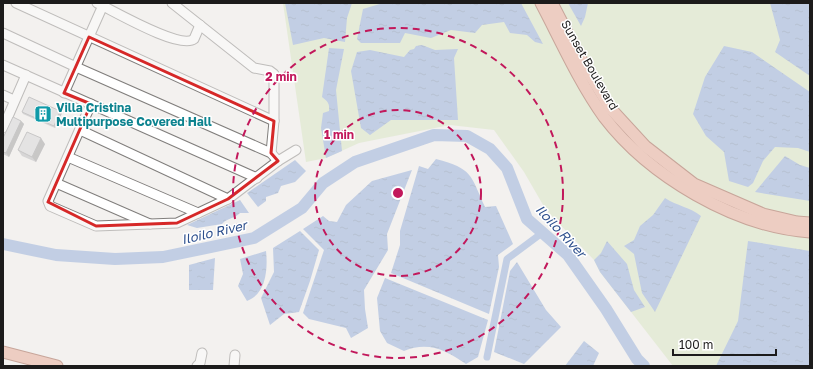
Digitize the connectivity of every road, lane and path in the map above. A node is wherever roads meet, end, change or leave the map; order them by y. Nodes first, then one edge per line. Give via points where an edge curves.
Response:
1 (16, 3) edge
2 (172, 3) edge
3 (541, 3) edge
4 (552, 3) edge
5 (101, 4) edge
6 (200, 25) junction
7 (3, 33) edge
8 (88, 36) junction
9 (568, 44) junction
10 (3, 65) edge
11 (76, 68) junction
12 (26, 75) junction
13 (64, 93) junction
14 (3, 95) edge
15 (14, 100) junction
16 (91, 104) junction
17 (274, 120) junction
18 (3, 128) edge
19 (80, 130) junction
20 (296, 150) dead end
21 (271, 153) junction
22 (68, 157) junction
23 (278, 161) junction
24 (257, 178) junction
25 (56, 183) junction
26 (228, 199) junction
27 (198, 213) junction
28 (810, 223) edge
29 (153, 225) junction
30 (810, 232) edge
31 (202, 353) dead end
32 (4, 354) edge
33 (235, 355) dead end
34 (58, 366) edge
35 (197, 366) edge
36 (234, 366) edge

1 - 8 street
2 - 6 street
3 - 9 main road, Sunset Boulevard
4 - 9 main road, Sunset Boulevard
5 - 6 street via 167,37 184,42 194,39
5 - 8 street
6 - 17 street via 254,68 273,72
7 - 11 street
8 - 11 street
8 - 17 street
9 - 28 main road, Sunset Boulevard via 611,109 645,146 694,184 763,214
9 - 30 main road, Sunset Boulevard via 604,117 638,152 689,192 761,223
10 - 12 street
11 - 13 street
11 - 21 street
12 - 13 street
12 - 15 street
13 - 16 street
14 - 15 street
15 - 18 street
16 - 19 street
16 - 24 street
17 - 21 street
19 - 22 street
19 - 26 street
20 - 23 street
21 - 23 street
22 - 25 street
22 - 27 street
23 - 24 street
24 - 26 street
25 - 29 street
25 - 29 street via 48,197 49,204 88,224
26 - 27 street
27 - 29 street via 177,223
31 - 35 street
32 - 34 main road
33 - 36 street

